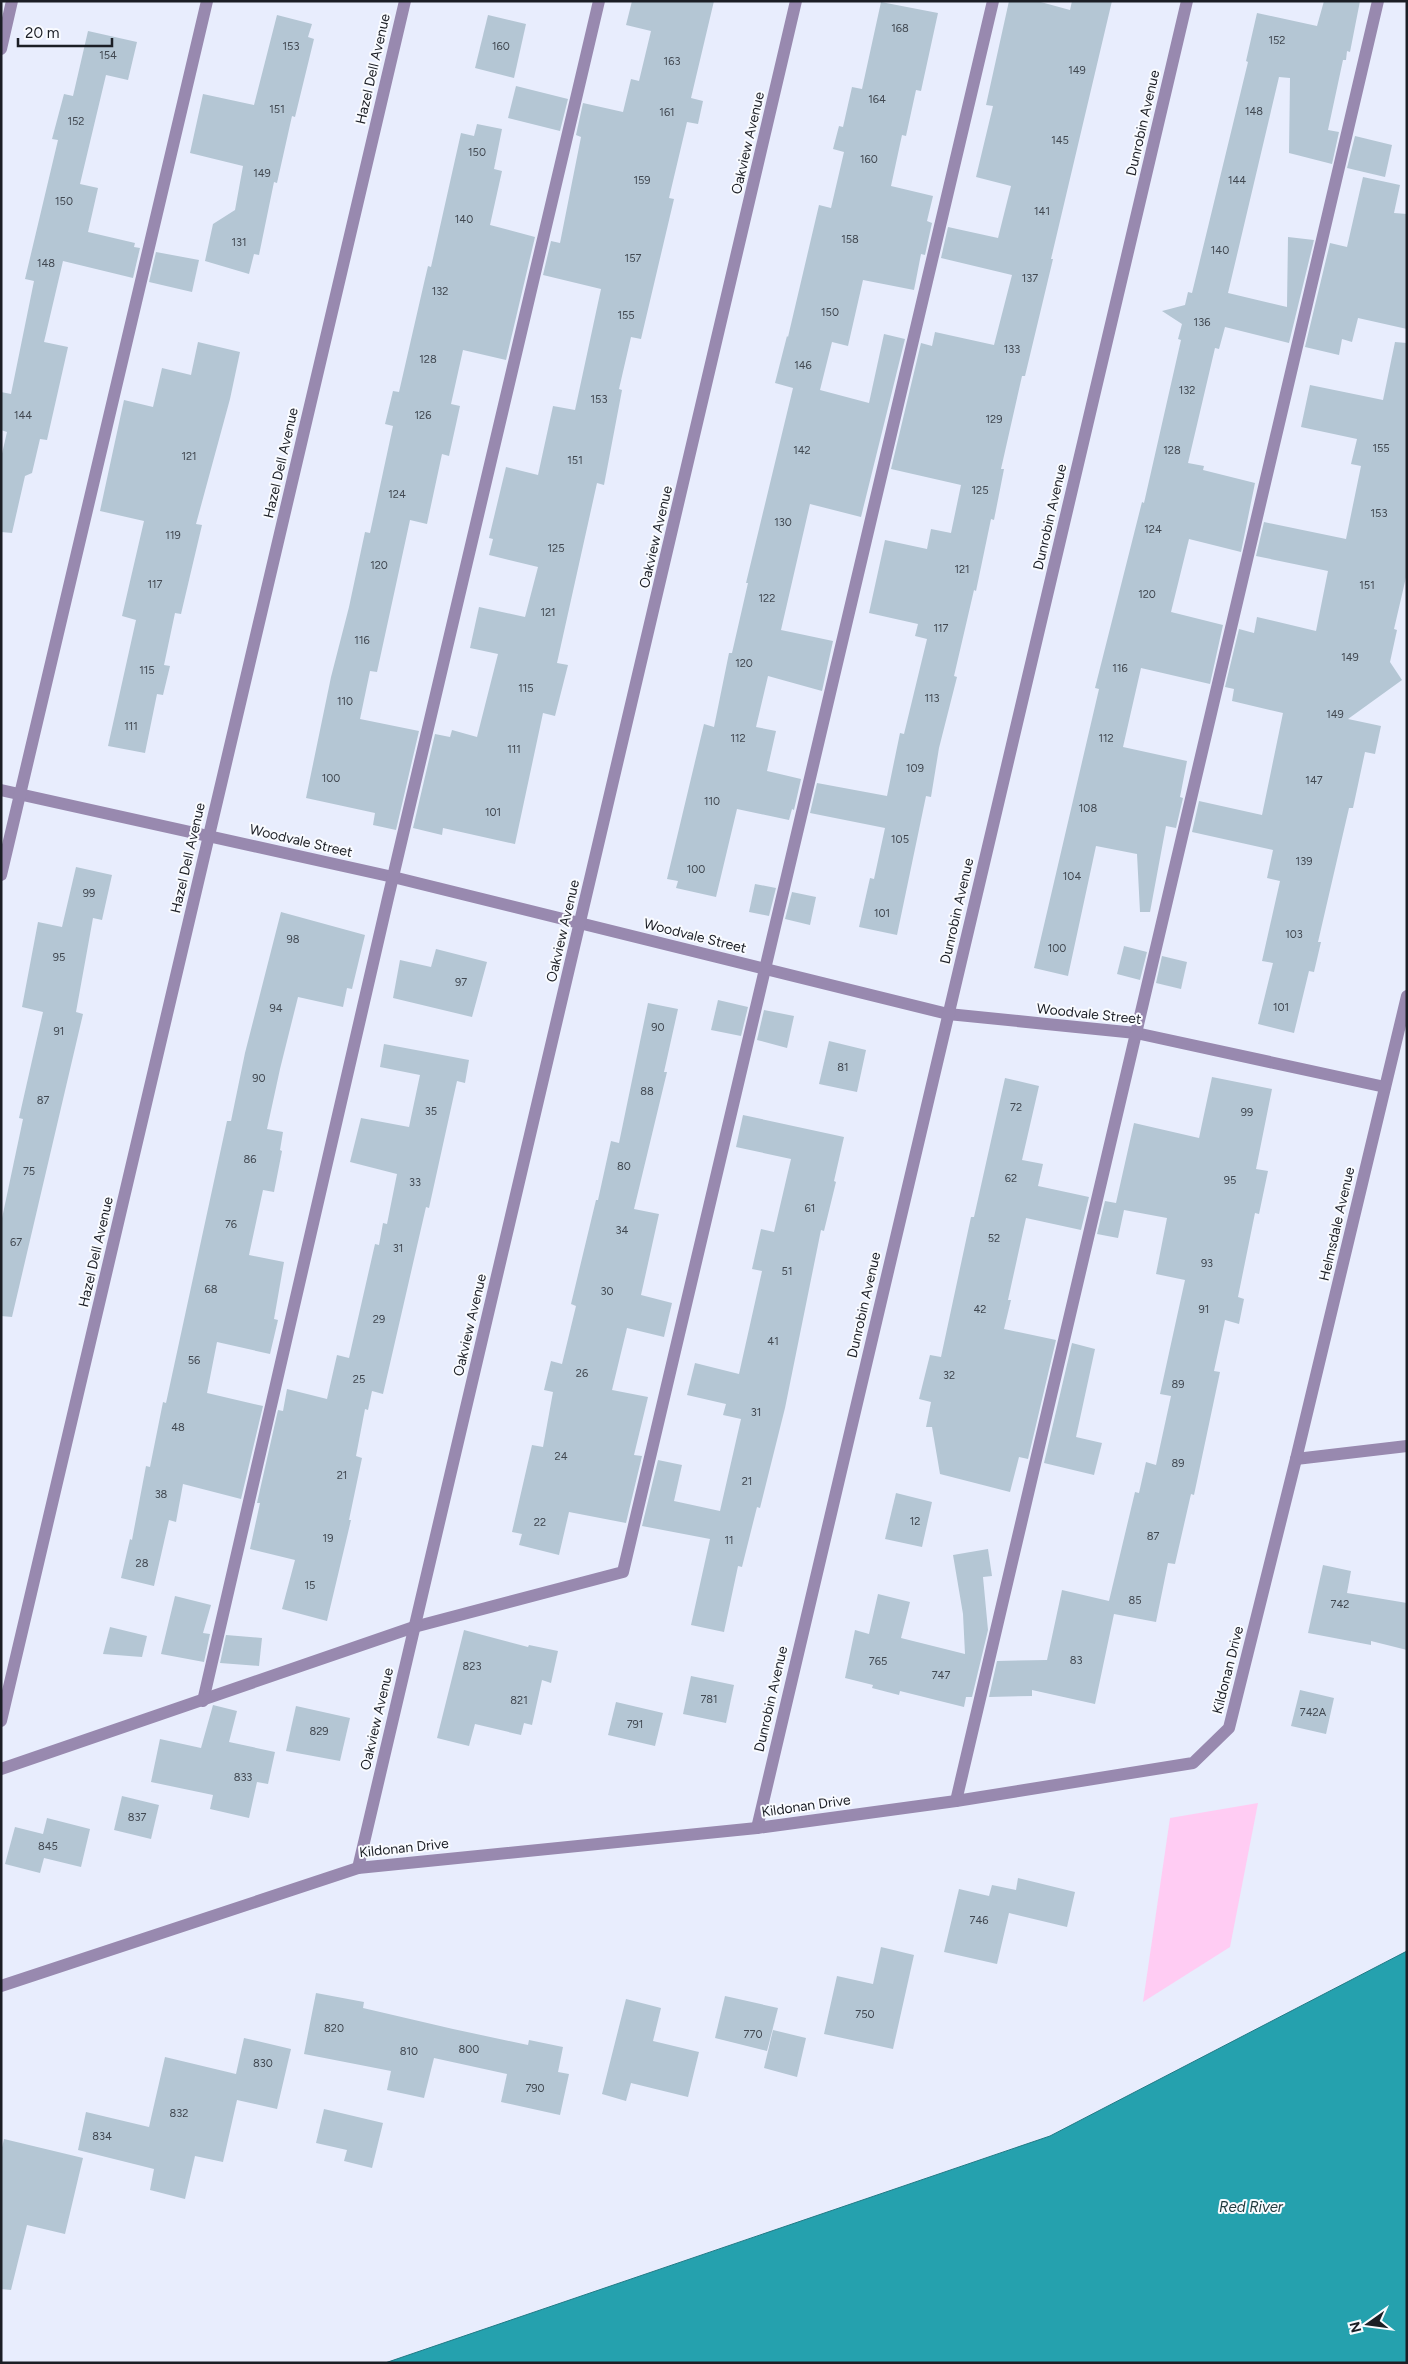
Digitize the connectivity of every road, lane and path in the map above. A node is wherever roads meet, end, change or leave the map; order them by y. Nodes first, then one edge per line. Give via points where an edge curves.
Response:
1 (12, 1) edge
2 (207, 1) edge
3 (405, 1) edge
4 (600, 1) edge
5 (796, 1) edge
6 (993, 1) edge
7 (1187, 1) edge
8 (1378, 1) edge
9 (1, 49) edge
10 (1, 790) edge
11 (20, 794) junction
12 (209, 835) junction
13 (1, 875) edge
14 (393, 876) junction
15 (580, 924) junction
16 (765, 968) junction
17 (1407, 996) edge
18 (948, 1014) junction
19 (1136, 1033) junction
20 (1386, 1088) junction
21 (1407, 1446) edge
22 (1296, 1459) junction
23 (414, 1627) junction
24 (203, 1701) junction
25 (1, 1721) edge
26 (1, 1769) edge
27 (956, 1801) junction
28 (757, 1828) junction
29 (358, 1868) junction
30 (1, 1986) edge

1 - 9 street
2 - 11 street
3 - 12 street, Hazel Dell Avenue
4 - 14 street
5 - 15 street, Oakview Avenue
6 - 16 street
7 - 18 street, Dunrobin Avenue
8 - 19 street
10 - 11 street, Woodvale Street
11 - 12 street, Woodvale Street
11 - 13 street
12 - 14 street, Woodvale Street
12 - 25 street, Hazel Dell Avenue
14 - 15 street, Woodvale Street
14 - 24 street
15 - 16 street, Woodvale Street
15 - 23 street, Oakview Avenue
16 - 18 street, Woodvale Street
16 - 23 street via 623,1572
17 - 20 street, Helmsdale Avenue
18 - 19 street, Woodvale Street
18 - 28 street, Dunrobin Avenue
19 - 20 street, Woodvale Street
19 - 27 street
20 - 22 street, Helmsdale Avenue
21 - 22 street
22 - 27 street, Kildonan Drive via 1229,1728 1192,1763
23 - 24 street
23 - 29 street, Oakview Avenue
24 - 26 street
27 - 28 street, Kildonan Drive
28 - 29 street, Kildonan Drive
29 - 30 street, Kildonan Drive

